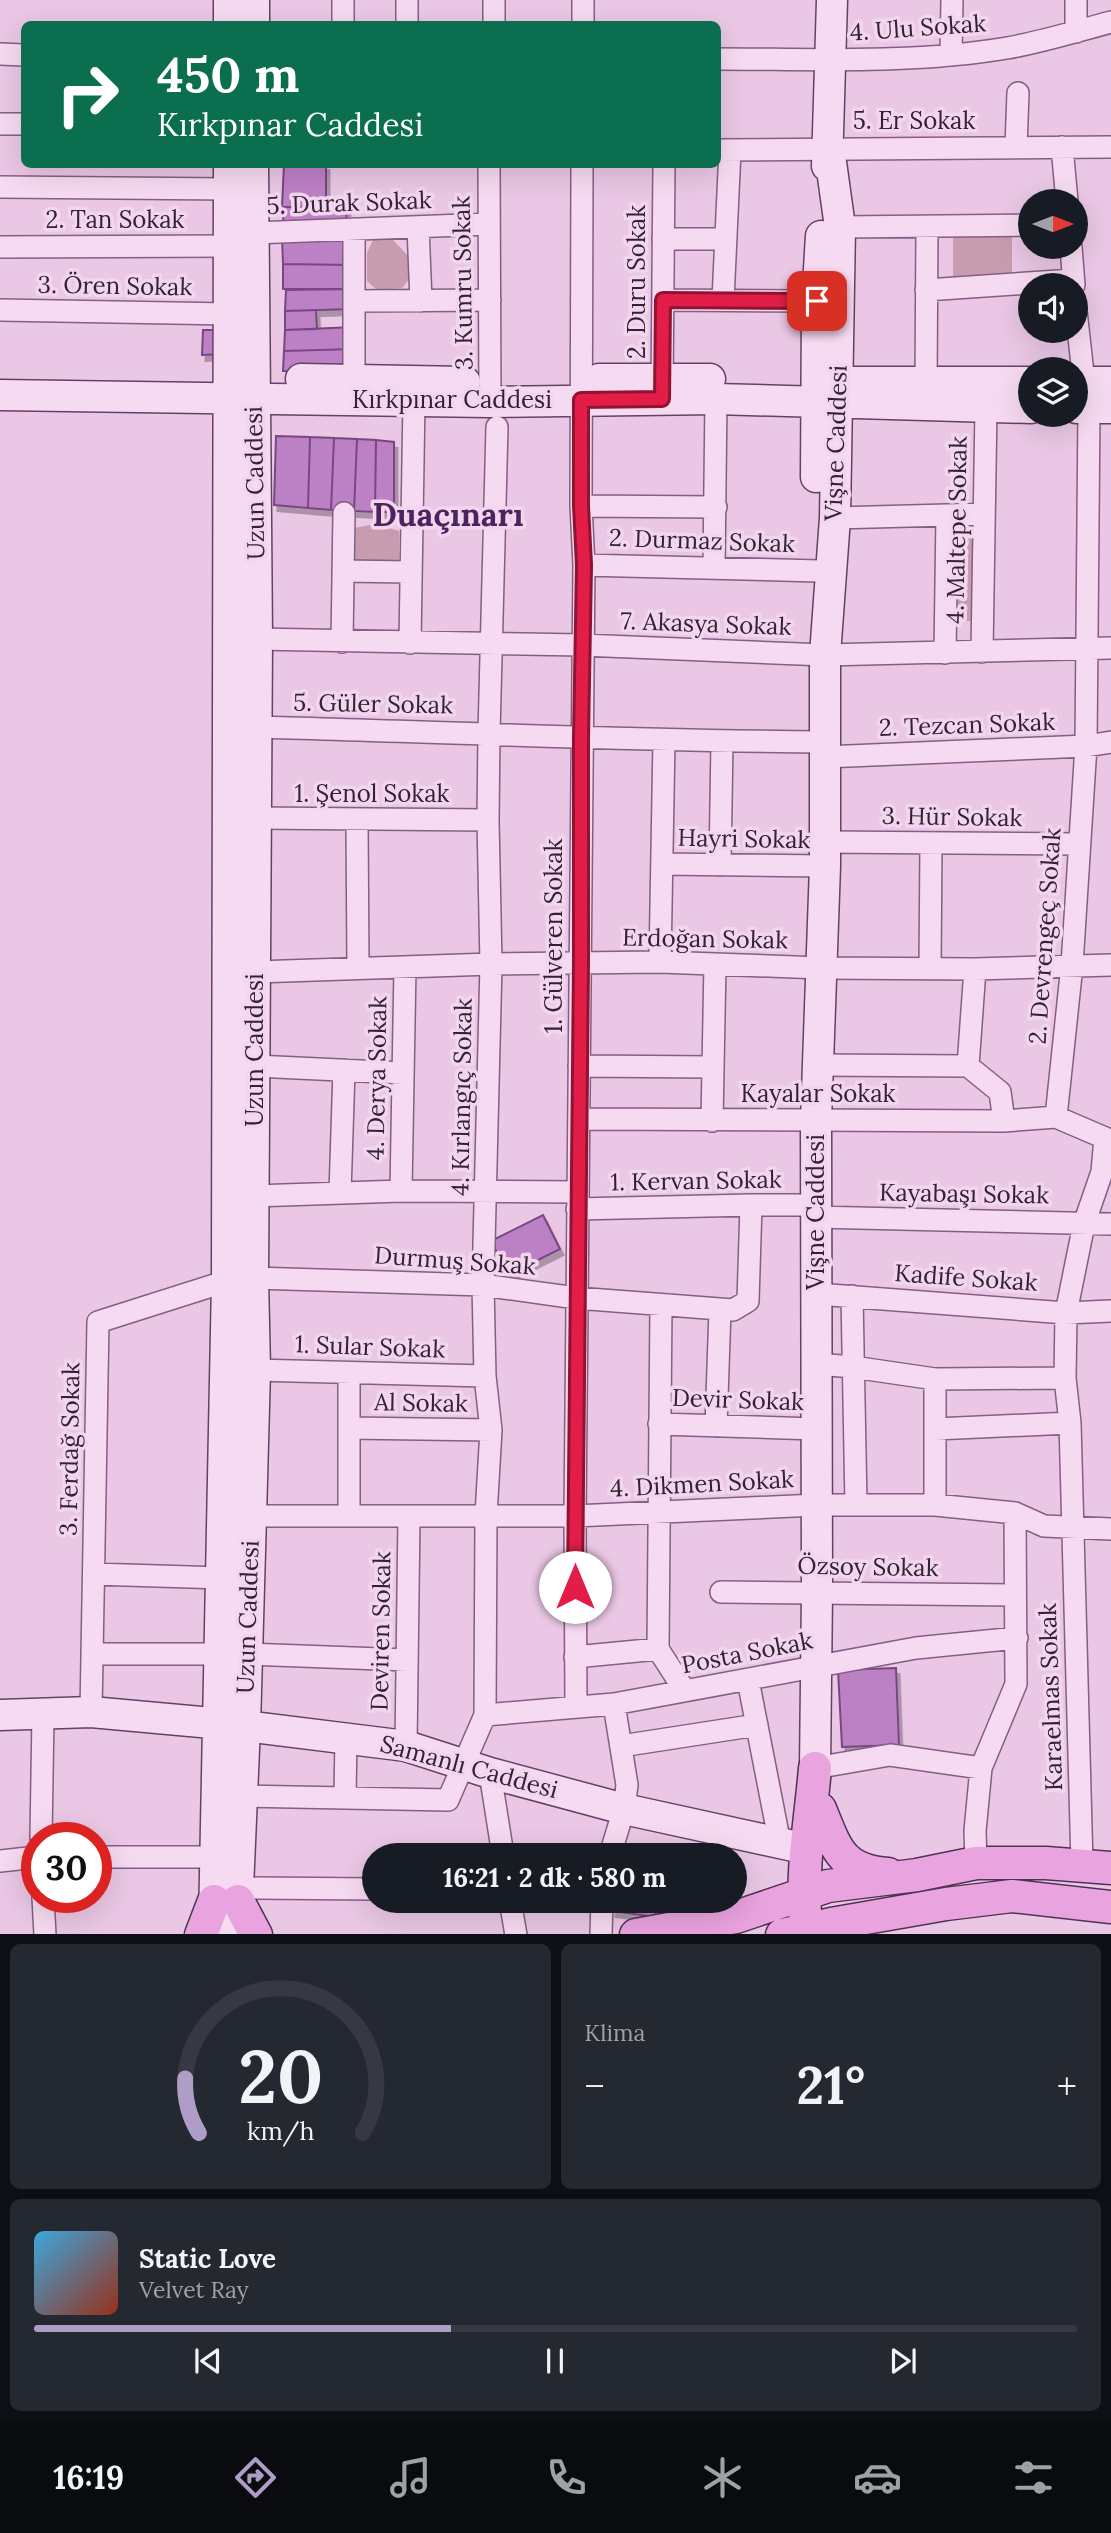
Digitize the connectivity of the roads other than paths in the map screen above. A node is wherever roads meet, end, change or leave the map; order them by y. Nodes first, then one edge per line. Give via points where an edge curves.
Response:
1 (229, 0) edge
2 (254, 0) edge
3 (344, 0) edge
4 (407, 0) edge
5 (494, 0) edge
6 (583, 0) edge
7 (832, 0) edge
8 (952, 0) edge
9 (1076, 0) edge
10 (229, 21) edge
11 (254, 21) edge
12 (344, 21) edge
13 (407, 21) edge
14 (494, 21) edge
15 (583, 21) edge
16 (1111, 22) edge
17 (1076, 32) junction
18 (0, 54) edge
19 (21, 55) edge
20 (951, 55) junction
21 (721, 59) edge
22 (831, 59) junction
23 (1018, 93) dead end
24 (0, 124) edge
25 (21, 124) edge
26 (1016, 147) junction
27 (1062, 147) junction
28 (1111, 147) edge
29 (829, 148) junction
30 (724, 150) edge
31 (252, 168) edge
32 (489, 168) edge
33 (582, 168) edge
34 (664, 168) edge
35 (229, 177) edge
36 (0, 187) edge
37 (1066, 189) edge
38 (489, 224) junction
39 (1018, 225) edge
40 (418, 226) junction
41 (840, 227) junction
42 (927, 227) junction
43 (354, 229) junction
44 (242, 239) junction
45 (663, 239) junction
46 (726, 239) junction
47 (0, 247) edge
48 (1018, 285) edge
49 (926, 290) junction
50 (490, 300) junction
51 (663, 300) junction
52 (723, 300) junction
53 (354, 301) junction
54 (421, 301) junction
55 (817, 301) junction
56 (0, 310) edge
57 (229, 314) junction
58 (1082, 343) edge
59 (0, 375) edge
60 (354, 379) junction
61 (1018, 382) edge
62 (926, 383) junction
63 (242, 388) junction
64 (581, 389) junction
65 (662, 389) junction
66 (827, 392) junction
67 (0, 395) edge
68 (1091, 395) edge
69 (716, 399) junction
70 (414, 401) junction
71 (493, 404) junction
72 (986, 408) junction
73 (1018, 408) edge
74 (581, 506) junction
75 (716, 507) junction
76 (344, 513) dead end
77 (984, 514) junction
78 (947, 516) junction
79 (835, 518) junction
80 (584, 565) junction
81 (714, 568) junction
82 (343, 571) junction
83 (818, 571) junction
84 (410, 572) junction
85 (257, 639) junction
86 (342, 642) junction
87 (410, 643) junction
88 (491, 644) junction
89 (582, 645) junction
90 (1086, 648) junction
91 (1111, 648) edge
92 (982, 652) junction
93 (945, 653) junction
94 (825, 655) junction
95 (256, 727) junction
96 (489, 733) junction
97 (581, 738) junction
98 (664, 740) junction
99 (722, 742) junction
100 (1111, 742) edge
101 (1086, 746) junction
102 (825, 750) junction
103 (255, 818) junction
104 (488, 820) junction
105 (357, 821) junction
106 (931, 843) junction
107 (1079, 844) junction
108 (825, 854) junction
109 (662, 864) junction
110 (720, 864) junction
111 (660, 962) junction
112 (581, 963) junction
113 (491, 964) junction
114 (715, 964) junction
115 (1072, 965) junction
116 (1111, 965) edge
117 (405, 967) junction
118 (358, 968) junction
119 (821, 968) junction
120 (930, 968) junction
121 (975, 969) junction
122 (256, 972) junction
123 (817, 1065) junction
124 (255, 1066) junction
125 (579, 1066) junction
126 (968, 1066) junction
127 (713, 1067) junction
128 (344, 1070) junction
129 (402, 1073) junction
130 (1056, 1117) junction
131 (579, 1119) junction
132 (816, 1120) junction
133 (712, 1121) junction
134 (1004, 1121) junction
135 (1108, 1138) edge
136 (401, 1191) junction
137 (486, 1192) junction
138 (340, 1193) junction
139 (254, 1196) junction
140 (578, 1201) junction
141 (751, 1205) junction
142 (815, 1211) junction
143 (1084, 1224) junction
144 (1111, 1224) edge
145 (240, 1280) junction
146 (483, 1285) junction
147 (817, 1294) junction
148 (852, 1296) junction
149 (576, 1298) junction
150 (661, 1305) junction
151 (720, 1310) junction
152 (1111, 1311) edge
153 (1066, 1312) junction
154 (817, 1364) junction
155 (853, 1367) junction
156 (255, 1370) junction
157 (349, 1373) junction
158 (485, 1377) junction
159 (1065, 1378) junction
160 (935, 1379) junction
161 (1070, 1423) junction
162 (659, 1424) junction
163 (716, 1426) junction
164 (350, 1428) junction
165 (815, 1429) junction
166 (935, 1429) junction
167 (491, 1430) junction
168 (816, 1505) junction
169 (856, 1505) junction
170 (935, 1505) junction
171 (658, 1512) junction
172 (1015, 1513) junction
173 (349, 1515) junction
174 (486, 1515) junction
175 (251, 1516) junction
176 (575, 1516) junction
177 (409, 1517) junction
178 (1073, 1529) junction
179 (1111, 1529) edge
180 (94, 1574) junction
181 (222, 1578) junction
182 (722, 1592) dead end
183 (817, 1592) junction
184 (1014, 1595) junction
185 (1017, 1638) junction
186 (658, 1649) junction
187 (92, 1654) junction
188 (234, 1654) junction
189 (575, 1657) junction
190 (407, 1660) junction
191 (817, 1666) junction
192 (748, 1680) junction
193 (685, 1691) junction
194 (614, 1704) junction
195 (576, 1707) junction
196 (92, 1712) junction
197 (43, 1714) junction
198 (485, 1714) junction
199 (0, 1715) edge
200 (232, 1725) junction
201 (757, 1725) junction
202 (346, 1737) junction
203 (406, 1746) junction
204 (621, 1746) junction
205 (478, 1768) junction
206 (815, 1768) junction
207 (981, 1768) junction
208 (243, 1796) junction
209 (345, 1796) junction
210 (624, 1809) junction
211 (820, 1809) junction
212 (41, 1822) edge
213 (500, 1843) edge
214 (614, 1843) edge
215 (793, 1847) junction
216 (112, 1857) edge
217 (216, 1857) junction
218 (21, 1859) edge
219 (0, 1861) edge
220 (976, 1863) junction
221 (1097, 1866) edge
222 (917, 1875) junction
223 (362, 1890) edge
224 (816, 1890) junction
225 (230, 1897) junction
226 (946, 1904) junction
227 (1111, 1907) edge
228 (44, 1913) edge
229 (512, 1913) edge
230 (602, 1913) edge
231 (736, 1917) junction
232 (818, 1927) edge
233 (45, 1934) edge
234 (201, 1934) edge
235 (214, 1934) edge
236 (236, 1934) edge
237 (256, 1934) edge
238 (516, 1934) edge
239 (601, 1934) edge
240 (636, 1934) edge
241 (896, 1934) edge
242 (928, 1934) edge

1 - 10 main road
2 - 11 main road
3 - 12 street
4 - 13 street
5 - 14 street
6 - 15 street
7 - 22 main road, Vişne Caddesi
8 - 20 street
9 - 17 street
16 - 17 street, 4. Ulu Sokak
17 - 20 street, 4. Ulu Sokak
18 - 19 street
20 - 22 street, 4. Ulu Sokak
21 - 22 street, 4. Ulu Sokak
22 - 29 main road, Vişne Caddesi
23 - 26 street
24 - 25 street
26 - 27 street, 5. Er Sokak
26 - 29 street, 5. Er Sokak
27 - 28 street, 5. Er Sokak
27 - 37 street
29 - 30 street, 5. Er Sokak
29 - 41 main road, Vişne Caddesi
29 - 55 main road, Vişne Caddesi
30 - 46 street
31 - 44 main road, Uzun Caddesi
32 - 38 street, 3. Kumru Sokak
33 - 64 street, 1. Gülveren Sokak
34 - 45 street, 2. Duru Sokak
35 - 36 street
35 - 44 main road, Uzun Caddesi
38 - 40 street, 5. Durak Sokak
38 - 50 street, 3. Kumru Sokak
39 - 42 street
40 - 43 street, 5. Durak Sokak
40 - 54 street
41 - 42 street
41 - 66 main road, Vişne Caddesi
42 - 49 street
43 - 44 street, 5. Durak Sokak
43 - 53 street
44 - 47 street, 2. Tan Sokak
44 - 57 main road, Uzun Caddesi
44 - 63 main road, Uzun Caddesi
45 - 46 street
45 - 51 street, 2. Duru Sokak
46 - 52 street
48 - 49 street
49 - 62 street
50 - 54 street
50 - 71 street, 3. Kumru Sokak
51 - 52 street
51 - 65 street, 2. Duru Sokak
52 - 55 street
53 - 54 street
53 - 60 street
55 - 66 main road, Vişne Caddesi
56 - 57 street, 3. Ören Sokak
57 - 63 main road, Uzun Caddesi
58 - 68 street, 2. Devrengeç Sokak
59 - 63 main road, Kırkpınar Caddesi
60 - 63 main road, Kırkpınar Caddesi
60 - 71 main road, Kırkpınar Caddesi
61 - 62 main road, Kırkpınar Caddesi
62 - 66 main road, Kırkpınar Caddesi
63 - 67 main road, Kırkpınar Caddesi
63 - 70 main road, Kırkpınar Caddesi
63 - 85 main road, Uzun Caddesi
63 - 145 main road, Uzun Caddesi
64 - 65 main road, Kırkpınar Caddesi
64 - 71 main road, Kırkpınar Caddesi
64 - 74 street, 1. Gülveren Sokak
65 - 66 main road, Kırkpınar Caddesi
65 - 69 main road, Kırkpınar Caddesi
66 - 69 main road, Kırkpınar Caddesi
66 - 72 main road, Kırkpınar Caddesi
66 - 79 main road, Vişne Caddesi
66 - 83 main road, Vişne Caddesi
68 - 90 street, 2. Devrengeç Sokak
69 - 75 street
70 - 71 main road, Kırkpınar Caddesi
70 - 84 street
71 - 88 street, 4. Kırlangıç Sokak
72 - 73 main road, Kırkpınar Caddesi
72 - 77 street, 4. Maltepe Sokak
74 - 75 street
74 - 80 street, 1. Gülveren Sokak
75 - 81 street
76 - 82 street
77 - 78 street
77 - 92 street, 4. Maltepe Sokak
78 - 79 street
78 - 93 street
79 - 94 main road, Vişne Caddesi
80 - 81 street, 2. Durmaz Sokak
80 - 89 street, 1. Gülveren Sokak
81 - 83 street, 2. Durmaz Sokak
82 - 84 street
82 - 86 street
83 - 94 main road, Vişne Caddesi
84 - 87 street
85 - 86 street, 7. Akasya Sokak
85 - 95 main road, Uzun Caddesi
86 - 87 street, 7. Akasya Sokak
87 - 88 street, 7. Akasya Sokak
88 - 89 street, 7. Akasya Sokak
88 - 96 street, 4. Kırlangıç Sokak
89 - 94 street, 7. Akasya Sokak
89 - 97 street, 1. Gülveren Sokak
90 - 91 street, 7. Akasya Sokak
90 - 92 street, 7. Akasya Sokak
90 - 101 street, 2. Devrengeç Sokak
92 - 93 street, 7. Akasya Sokak
93 - 94 street, 7. Akasya Sokak
94 - 102 main road, Vişne Caddesi
95 - 96 street, 5. Güler Sokak
95 - 103 main road, Uzun Caddesi
96 - 97 street, 5. Güler Sokak
96 - 104 street, 4. Kırlangıç Sokak
97 - 98 street, 5. Güler Sokak
97 - 112 street, 1. Gülveren Sokak
98 - 99 street, 2. Tezcan Sokak
98 - 109 street
99 - 102 street, 2. Tezcan Sokak
99 - 110 street
100 - 101 street, 2. Tezcan Sokak
101 - 102 street, 2. Tezcan Sokak
101 - 107 street, 2. Devrengeç Sokak
102 - 108 main road, Vişne Caddesi
103 - 105 street, 1. Şenol Sokak
103 - 122 main road, Uzun Caddesi
104 - 105 street, 1. Şenol Sokak
104 - 113 street, 4. Kırlangıç Sokak
105 - 118 street
106 - 107 street, 3. Hür Sokak
106 - 108 street, 3. Hür Sokak
106 - 120 street
107 - 115 street, 2. Devrengeç Sokak
108 - 110 street, Hayri Sokak
108 - 119 main road, Vişne Caddesi
109 - 110 street, Hayri Sokak
109 - 111 street
111 - 112 street, Erdoğan Sokak
111 - 114 street, Erdoğan Sokak
112 - 113 street, Erdoğan Sokak
112 - 125 street, 1. Gülveren Sokak
113 - 117 street, Erdoğan Sokak
113 - 137 street, 4. Kırlangıç Sokak
114 - 119 street, Erdoğan Sokak
114 - 127 street
115 - 116 street, Erdoğan Sokak
115 - 121 street, Erdoğan Sokak
115 - 130 street, 2. Devrengeç Sokak
117 - 118 street, Erdoğan Sokak
117 - 129 street, 4. Derya Sokak
118 - 122 street, Erdoğan Sokak
119 - 120 street, Erdoğan Sokak
119 - 123 main road, Vişne Caddesi
120 - 121 street, Erdoğan Sokak
121 - 126 street
122 - 124 main road, Uzun Caddesi
123 - 126 street
123 - 132 main road, Vişne Caddesi
124 - 128 street
124 - 139 main road, Uzun Caddesi
125 - 127 street
125 - 131 street, 1. Gülveren Sokak
126 - 134 street via 1000,1092
127 - 133 street
128 - 129 street
128 - 138 street, 4. Derya Sokak
129 - 136 street, 4. Derya Sokak
130 - 134 street, Kayalar Sokak
130 - 135 street
131 - 133 street, Kayalar Sokak
131 - 140 street, 1. Gülveren Sokak
132 - 133 street, Kayalar Sokak
132 - 134 street, Kayalar Sokak
132 - 142 main road, Vişne Caddesi
135 - 143 street
136 - 137 street, 1. Kervan Sokak
136 - 138 street, 1. Kervan Sokak
137 - 140 street, 1. Kervan Sokak
137 - 146 street, 4. Kırlangıç Sokak
138 - 139 street, 1. Kervan Sokak
139 - 145 main road, Uzun Caddesi
140 - 141 street, 1. Kervan Sokak
140 - 149 street, 1. Gülveren Sokak
141 - 142 street, 1. Kervan Sokak
141 - 151 street via 748,1301 733,1310
142 - 143 street, Kayabaşı Sokak
142 - 147 main road, Vişne Caddesi
143 - 144 street, Kayabaşı Sokak
143 - 153 street
145 - 146 street, Durmuş Sokak
145 - 156 main road, Uzun Caddesi
145 - 180 street, 3. Ferdağ Sokak via 98,1322
145 - 181 main road, Uzun Caddesi
146 - 149 street, Durmuş Sokak
146 - 158 street, 4. Kırlangıç Sokak
147 - 148 street, Kadife Sokak
147 - 154 main road, Vişne Caddesi
148 - 153 street, Kadife Sokak
148 - 155 street
149 - 150 street, Durmuş Sokak
149 - 176 street, 1. Gülveren Sokak
150 - 151 street, Durmuş Sokak
150 - 162 street
151 - 163 street
152 - 153 street, Kadife Sokak
153 - 159 street
154 - 155 street
154 - 165 main road, Vişne Caddesi
155 - 160 street
155 - 169 street
156 - 157 street, 1. Sular Sokak
156 - 175 main road, Uzun Caddesi
157 - 158 street, 1. Sular Sokak
157 - 164 street
158 - 167 street, 4. Kırlangıç Sokak
159 - 160 street
159 - 161 street
160 - 166 street
161 - 166 street
161 - 178 street
162 - 163 street, Devir Sokak
162 - 171 street
163 - 165 street, Devir Sokak
164 - 167 street, Al Sokak
164 - 173 street
165 - 168 main road, Vişne Caddesi
166 - 170 street
167 - 174 street, 4. Kırlangıç Sokak
168 - 169 street, 4. Dikmen Sokak
168 - 171 street, 4. Dikmen Sokak
168 - 183 main road, Vişne Caddesi
169 - 170 street, 4. Dikmen Sokak
170 - 172 street, 4. Dikmen Sokak
171 - 176 street, 4. Dikmen Sokak
171 - 186 street
172 - 178 street, 4. Dikmen Sokak via 1044,1526
172 - 184 street
173 - 175 street, 4. Dikmen Sokak
173 - 177 street, 4. Dikmen Sokak
174 - 176 street, 4. Dikmen Sokak
174 - 177 street, 4. Dikmen Sokak
174 - 198 street, 4. Kırlangıç Sokak
175 - 188 main road, Uzun Caddesi
176 - 189 street, 1. Gülveren Sokak
177 - 190 street, Deviren Sokak
178 - 179 street, 4. Dikmen Sokak
178 - 221 street, Karaelmas Sokak
180 - 181 street
180 - 187 street, 3. Ferdağ Sokak
181 - 188 main road, Uzun Caddesi
182 - 183 street, Özsoy Sokak
183 - 184 street, Özsoy Sokak
183 - 191 main road, Vişne Caddesi
184 - 185 street
185 - 191 street, Posta Sokak via 916,1648
185 - 207 street via 1016,1684
186 - 189 street
186 - 193 street
187 - 188 street
187 - 196 street, 3. Ferdağ Sokak
188 - 190 street
188 - 200 main road, Uzun Caddesi
189 - 195 street, 1. Gülveren Sokak
190 - 203 street, Deviren Sokak
191 - 192 street, Posta Sokak
191 - 206 main road, Vişne Caddesi
192 - 193 street, Posta Sokak
192 - 201 street
193 - 194 street, Posta Sokak
194 - 195 street, Posta Sokak
194 - 204 street
195 - 198 street, Posta Sokak
196 - 197 main road, Samanlı Caddesi
196 - 200 main road, Samanlı Caddesi
197 - 199 main road, Samanlı Caddesi
197 - 212 street
198 - 205 street, 4. Kırlangıç Sokak via 477,1730
200 - 202 main road, Samanlı Caddesi
200 - 208 main road, Uzun Caddesi
200 - 217 main road, Uzun Caddesi
201 - 204 street
201 - 215 street
202 - 203 main road, Samanlı Caddesi
202 - 209 street
203 - 205 main road, Samanlı Caddesi
204 - 210 street via 627,1785
205 - 209 street, 4. Kırlangıç Sokak via 448,1800
205 - 210 main road, Samanlı Caddesi
205 - 213 street
206 - 207 street via 890,1755
206 - 211 main road
206 - 215 main road
207 - 220 street
208 - 209 street
208 - 225 main road, Uzun Caddesi
210 - 214 street
210 - 215 main road, Samanlı Caddesi
211 - 222 main road via 834,1843 855,1868
211 - 224 main road
215 - 224 main road
215 - 231 main road via 789,1883 780,1894
216 - 217 street
217 - 225 main road, Uzun Caddesi
218 - 219 street
220 - 221 main road
220 - 222 main road
222 - 224 main road
223 - 225 street
224 - 231 main road
224 - 232 main road
225 - 234 main road
225 - 235 main road, Uzun Caddesi
225 - 236 main road, Uzun Caddesi
225 - 237 main road
226 - 227 main road via 1012,1896
226 - 232 main road
226 - 242 main road
228 - 233 street
229 - 238 street
230 - 239 street
231 - 240 main road
232 - 241 main road via 889,1929

